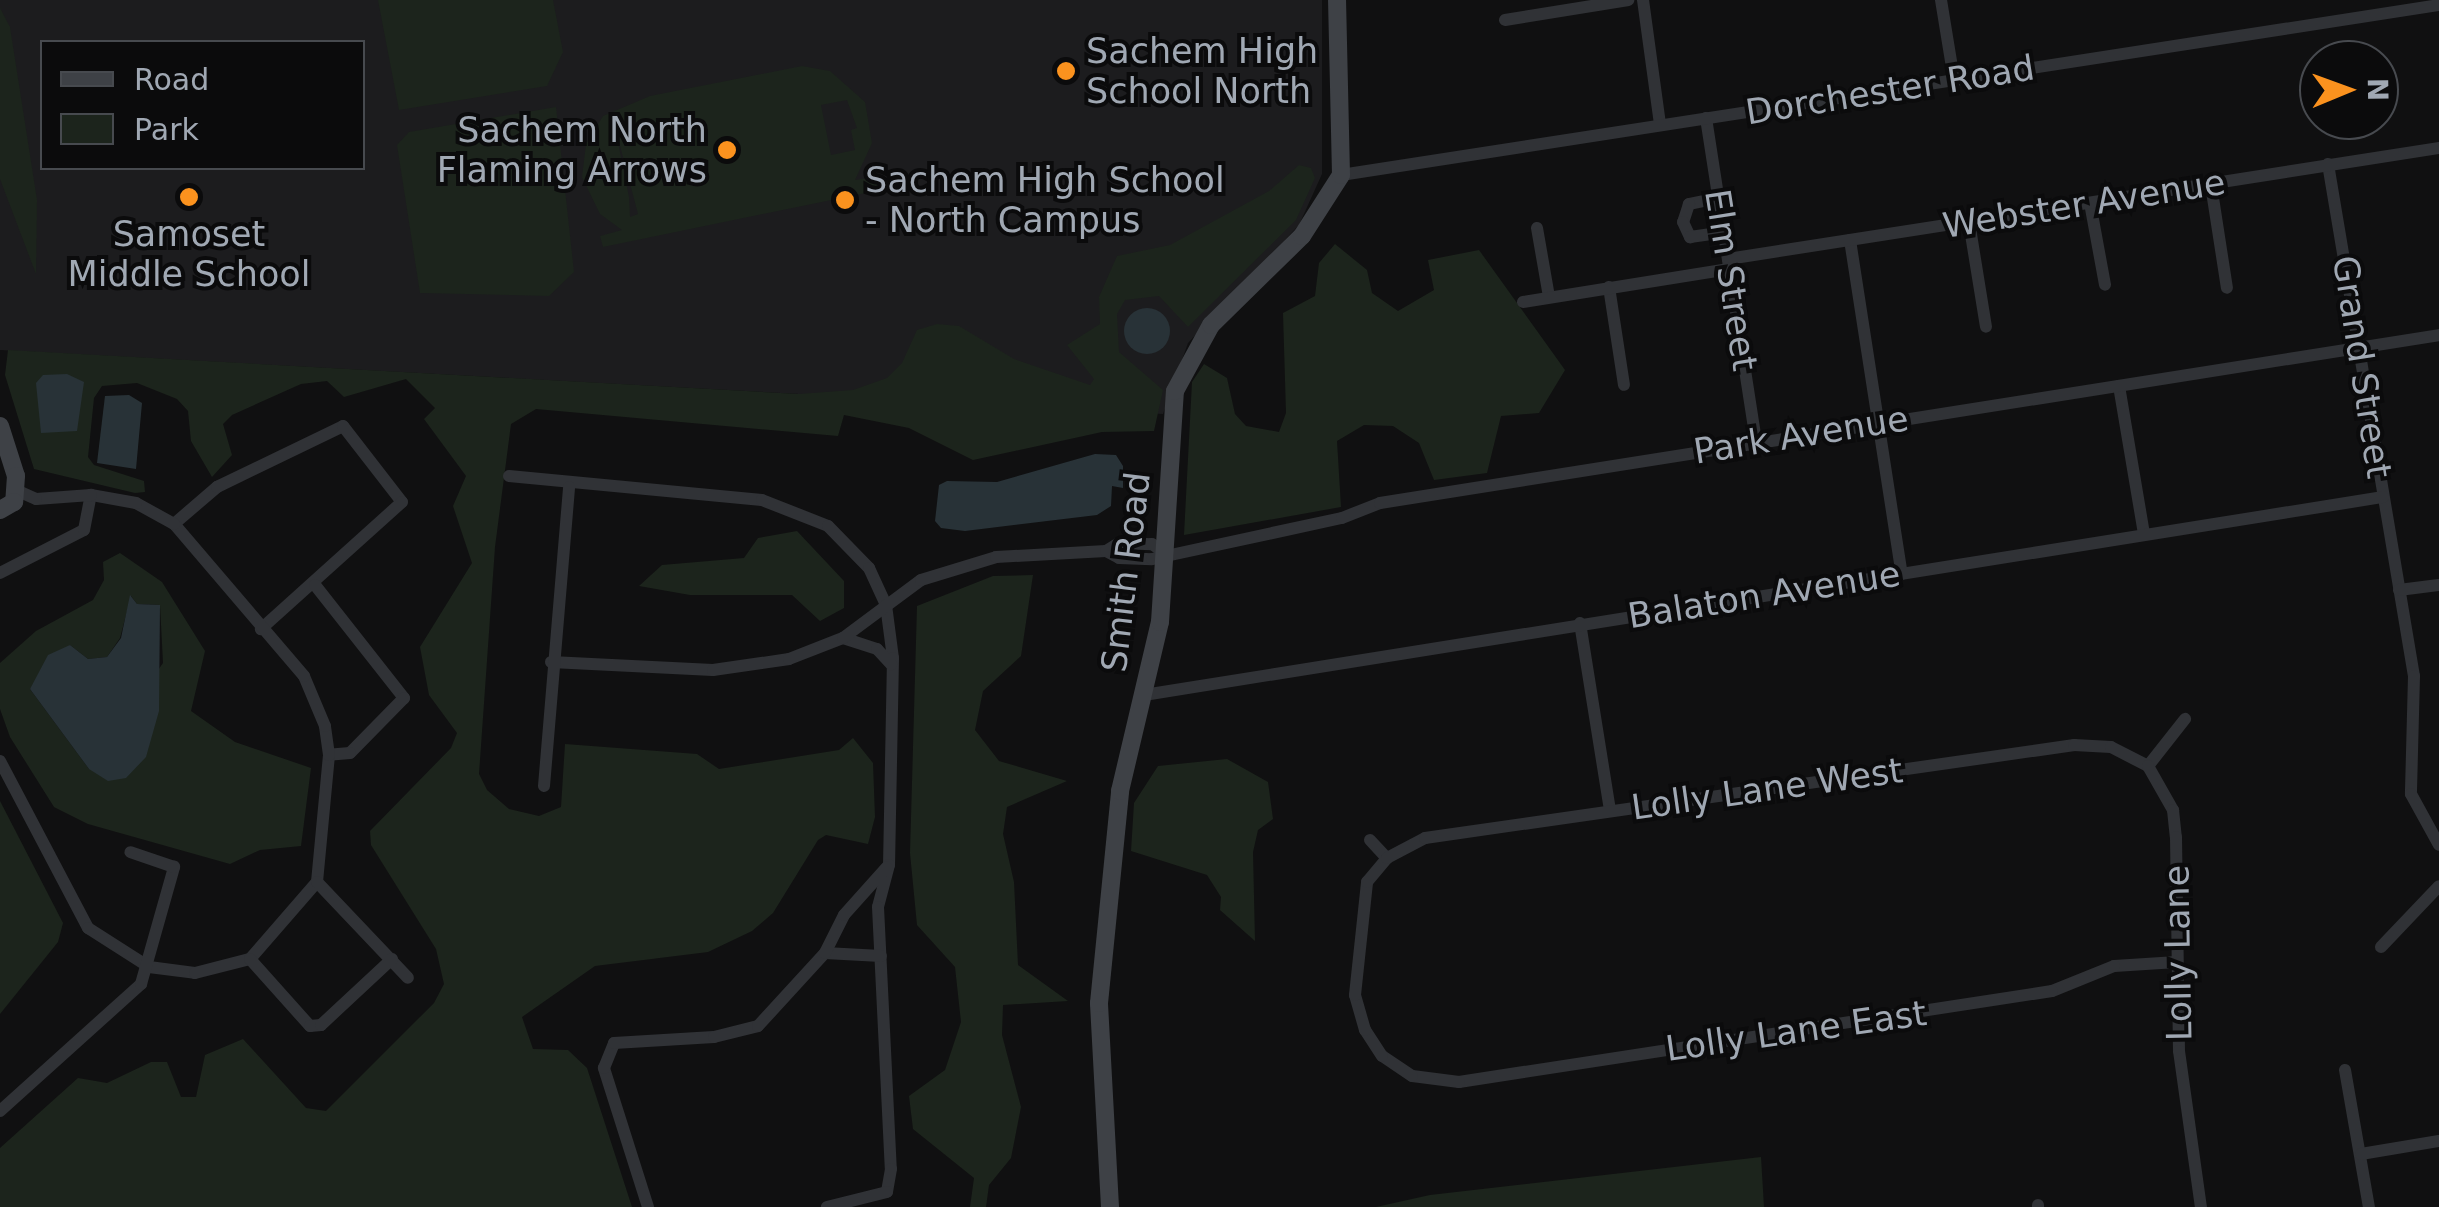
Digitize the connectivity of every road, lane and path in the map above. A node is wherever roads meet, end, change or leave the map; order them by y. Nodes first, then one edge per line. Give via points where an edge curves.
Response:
1 (1337, 0) edge
2 (1628, 0) edge
3 (1643, 0) edge
4 (1942, 0) edge
5 (2439, 5) edge
6 (1505, 20) dead end
7 (1954, 80) junction
8 (1706, 118) junction
9 (1660, 124) junction
10 (2439, 148) edge
11 (2328, 164) junction
12 (1340, 175) junction
13 (2210, 185) junction
14 (1718, 198) junction
15 (2090, 203) junction
16 (1969, 222) junction
17 (1537, 228) dead end
18 (1724, 232) junction
19 (1850, 240) junction
20 (1729, 264) junction
21 (2105, 285) dead end
22 (1609, 287) junction
23 (2227, 288) dead end
24 (1549, 297) junction
25 (1523, 302) dead end
26 (1986, 327) dead end
27 (2439, 335) edge
28 (2360, 348) junction
29 (1624, 385) dead end
30 (2119, 386) junction
31 (1878, 422) junction
32 (0, 426) edge
33 (1756, 442) junction
34 (508, 476) dead end
35 (569, 486) junction
36 (16, 490) junction
37 (91, 495) junction
38 (2383, 497) junction
39 (0, 510) edge
40 (174, 524) junction
41 (2144, 534) junction
42 (1167, 555) junction
43 (0, 573) edge
44 (1902, 574) junction
45 (315, 584) junction
46 (2439, 585) edge
47 (2399, 590) junction
48 (886, 604) junction
49 (1580, 623) junction
50 (262, 629) junction
51 (843, 638) junction
52 (551, 662) junction
53 (892, 666) junction
54 (1144, 695) junction
55 (2185, 718) dead end
56 (329, 755) junction
57 (0, 761) edge
58 (2148, 766) junction
59 (544, 786) dead end
60 (1610, 811) junction
61 (1370, 840) dead end
62 (2439, 844) edge
63 (130, 852) dead end
64 (1388, 858) junction
65 (889, 865) junction
66 (317, 882) junction
67 (2439, 886) edge
68 (2381, 947) dead end
69 (825, 953) junction
70 (881, 956) junction
71 (250, 959) junction
72 (392, 959) junction
73 (2177, 962) junction
74 (148, 967) junction
75 (408, 978) dead end
76 (2345, 1070) dead end
77 (0, 1111) edge
78 (2439, 1141) edge
79 (2361, 1154) junction
80 (648, 1207) edge
81 (828, 1207) edge
82 (1110, 1207) edge
83 (2201, 1207) edge
84 (2369, 1207) edge

1 - 12 street
2 - 6 street
3 - 9 street
4 - 7 street
5 - 7 street, Dorchester Road
7 - 8 street, Dorchester Road
8 - 9 street, Dorchester Road
8 - 14 street, Elm Street
9 - 12 street, Dorchester Road
10 - 11 street, Webster Avenue
11 - 13 street, Webster Avenue
11 - 28 street, Grand Street
12 - 42 street, Smith Road via 1302,236 1210,325 1175,392
13 - 15 street, Webster Avenue
13 - 23 street
14 - 18 street, Elm Street
14 - 18 street via 1689,204 1683,222 1690,236
15 - 16 street, Webster Avenue
15 - 21 street
16 - 19 street, Webster Avenue
16 - 26 street
17 - 24 street
18 - 20 street, Elm Street
19 - 20 street, Webster Avenue
19 - 31 street
20 - 22 street, Webster Avenue
20 - 33 street, Elm Street
22 - 24 street, Webster Avenue
22 - 29 street
24 - 25 street, Webster Avenue
27 - 28 street, Park Avenue
28 - 30 street, Park Avenue
28 - 38 street, Grand Street
30 - 31 street, Park Avenue
30 - 41 street
31 - 33 street, Park Avenue
31 - 44 street
32 - 36 street
33 - 42 street, Park Avenue via 1380,502 1342,518
34 - 35 street
35 - 48 street via 762,500 828,526 869,568
35 - 52 street
36 - 37 street via 36,499
36 - 39 street via 14,502
37 - 40 street via 136,503
37 - 43 street via 84,530
38 - 41 street, Balaton Avenue
38 - 47 street, Grand Street
40 - 45 street via 217,488 343,426 402,502
40 - 50 street
41 - 44 street, Balaton Avenue
42 - 48 street, Park Avenue via 1119,558 1106,550 996,558 921,580
42 - 54 street, Smith Road
44 - 49 street, Balaton Avenue
45 - 50 street
45 - 56 street via 404,698 350,752
46 - 47 street
47 - 62 street, Grand Street via 2415,690 2410,794
48 - 51 street, Park Avenue
48 - 53 street
49 - 54 street, Balaton Avenue
49 - 60 street
50 - 56 street via 310,687
51 - 52 street, Park Avenue via 790,659 713,670
51 - 53 street via 877,649
52 - 59 street
53 - 65 street
54 - 82 street, Smith Road via 1120,790 1099,1003
55 - 58 street
56 - 66 street
57 - 74 street via 88,928
58 - 60 street, Lolly Lane West via 2112,747 2074,746
58 - 73 street, Lolly Lane via 2170,799 2175,823
60 - 64 street, Lolly Lane West via 1425,838
61 - 64 street
63 - 74 street via 174,868
64 - 73 street, Lolly Lane East via 1363,890 1356,994 1374,1049 1412,1076 1459,1082 1885,1019 2052,991 2114,966
65 - 69 street via 844,916
65 - 70 street via 878,907
66 - 71 street
66 - 72 street
67 - 68 street
69 - 70 street
69 - 80 street via 758,1026 714,1037 614,1044 604,1068
70 - 81 street via 887,1192
71 - 72 street via 310,1026 321,1025
71 - 74 street via 195,972
72 - 75 street
73 - 83 street, Lolly Lane via 2179,1051
74 - 77 street via 142,984
76 - 79 street
78 - 79 street
79 - 84 street

